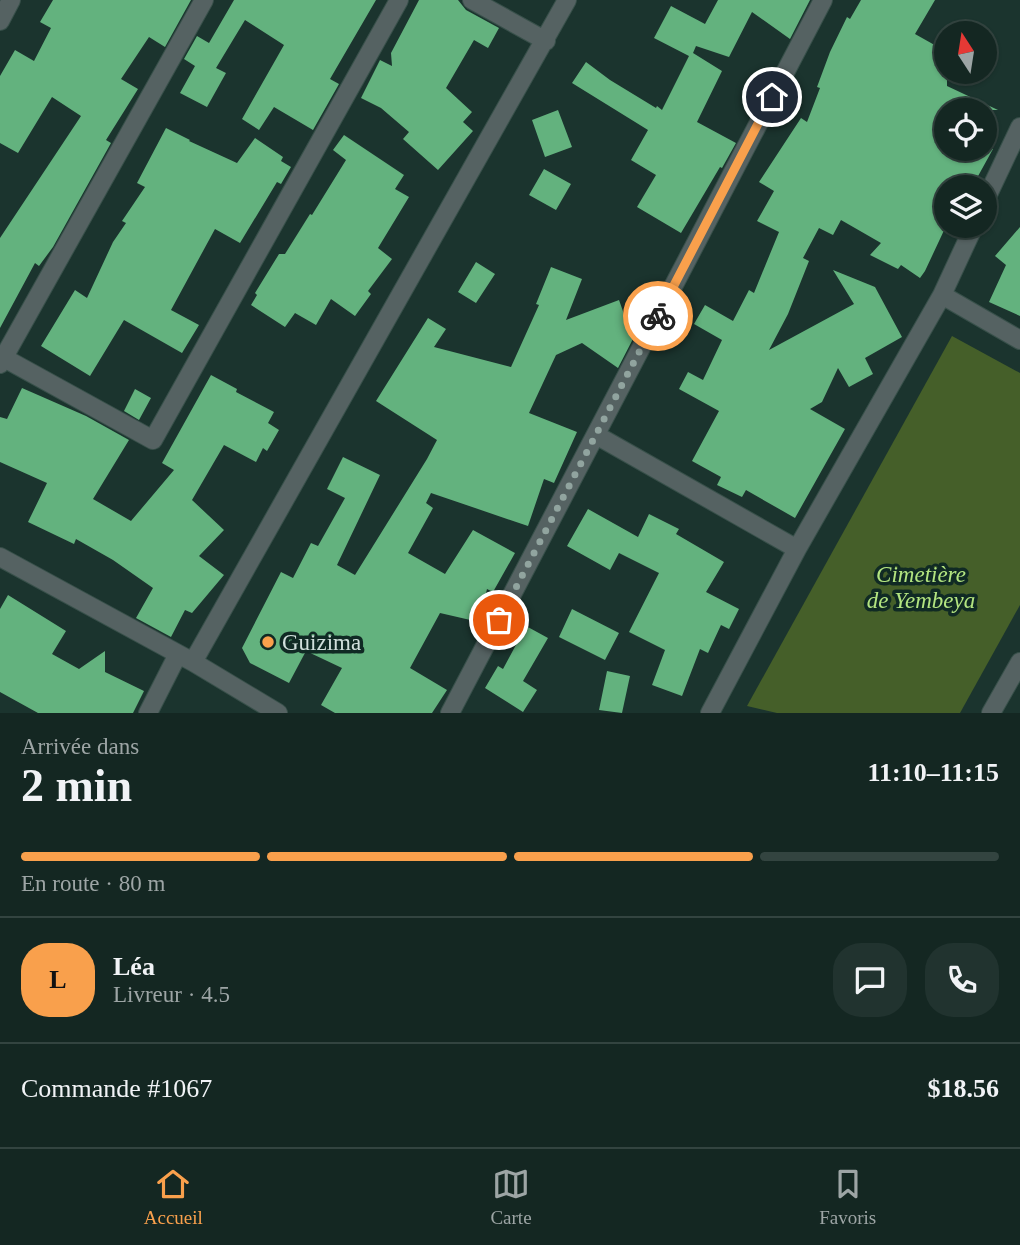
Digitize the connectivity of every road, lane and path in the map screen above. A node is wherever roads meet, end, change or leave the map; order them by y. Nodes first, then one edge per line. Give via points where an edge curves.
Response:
1 (11, 0) edge
2 (204, 0) edge
3 (399, 0) edge
4 (472, 0) edge
5 (567, 0) edge
6 (822, 0) edge
7 (0, 21) edge
8 (546, 41) junction
9 (1020, 127) edge
10 (997, 176) edge
11 (968, 238) edge
12 (942, 295) junction
13 (1020, 340) edge
14 (2, 361) edge
15 (596, 435) junction
16 (797, 549) junction
17 (0, 557) edge
18 (186, 658) junction
19 (1020, 662) edge
20 (148, 713) edge
21 (278, 713) edge
22 (450, 713) edge
23 (710, 713) edge
24 (991, 713) edge

1 - 7 street
2 - 14 street
3 - 14 street via 153,440
4 - 8 street
5 - 8 street
6 - 15 street
8 - 18 street
9 - 10 street
11 - 12 street
12 - 13 street
12 - 16 street
15 - 16 street
15 - 22 street
16 - 23 street
17 - 18 street
18 - 20 street
18 - 21 street
19 - 24 street

